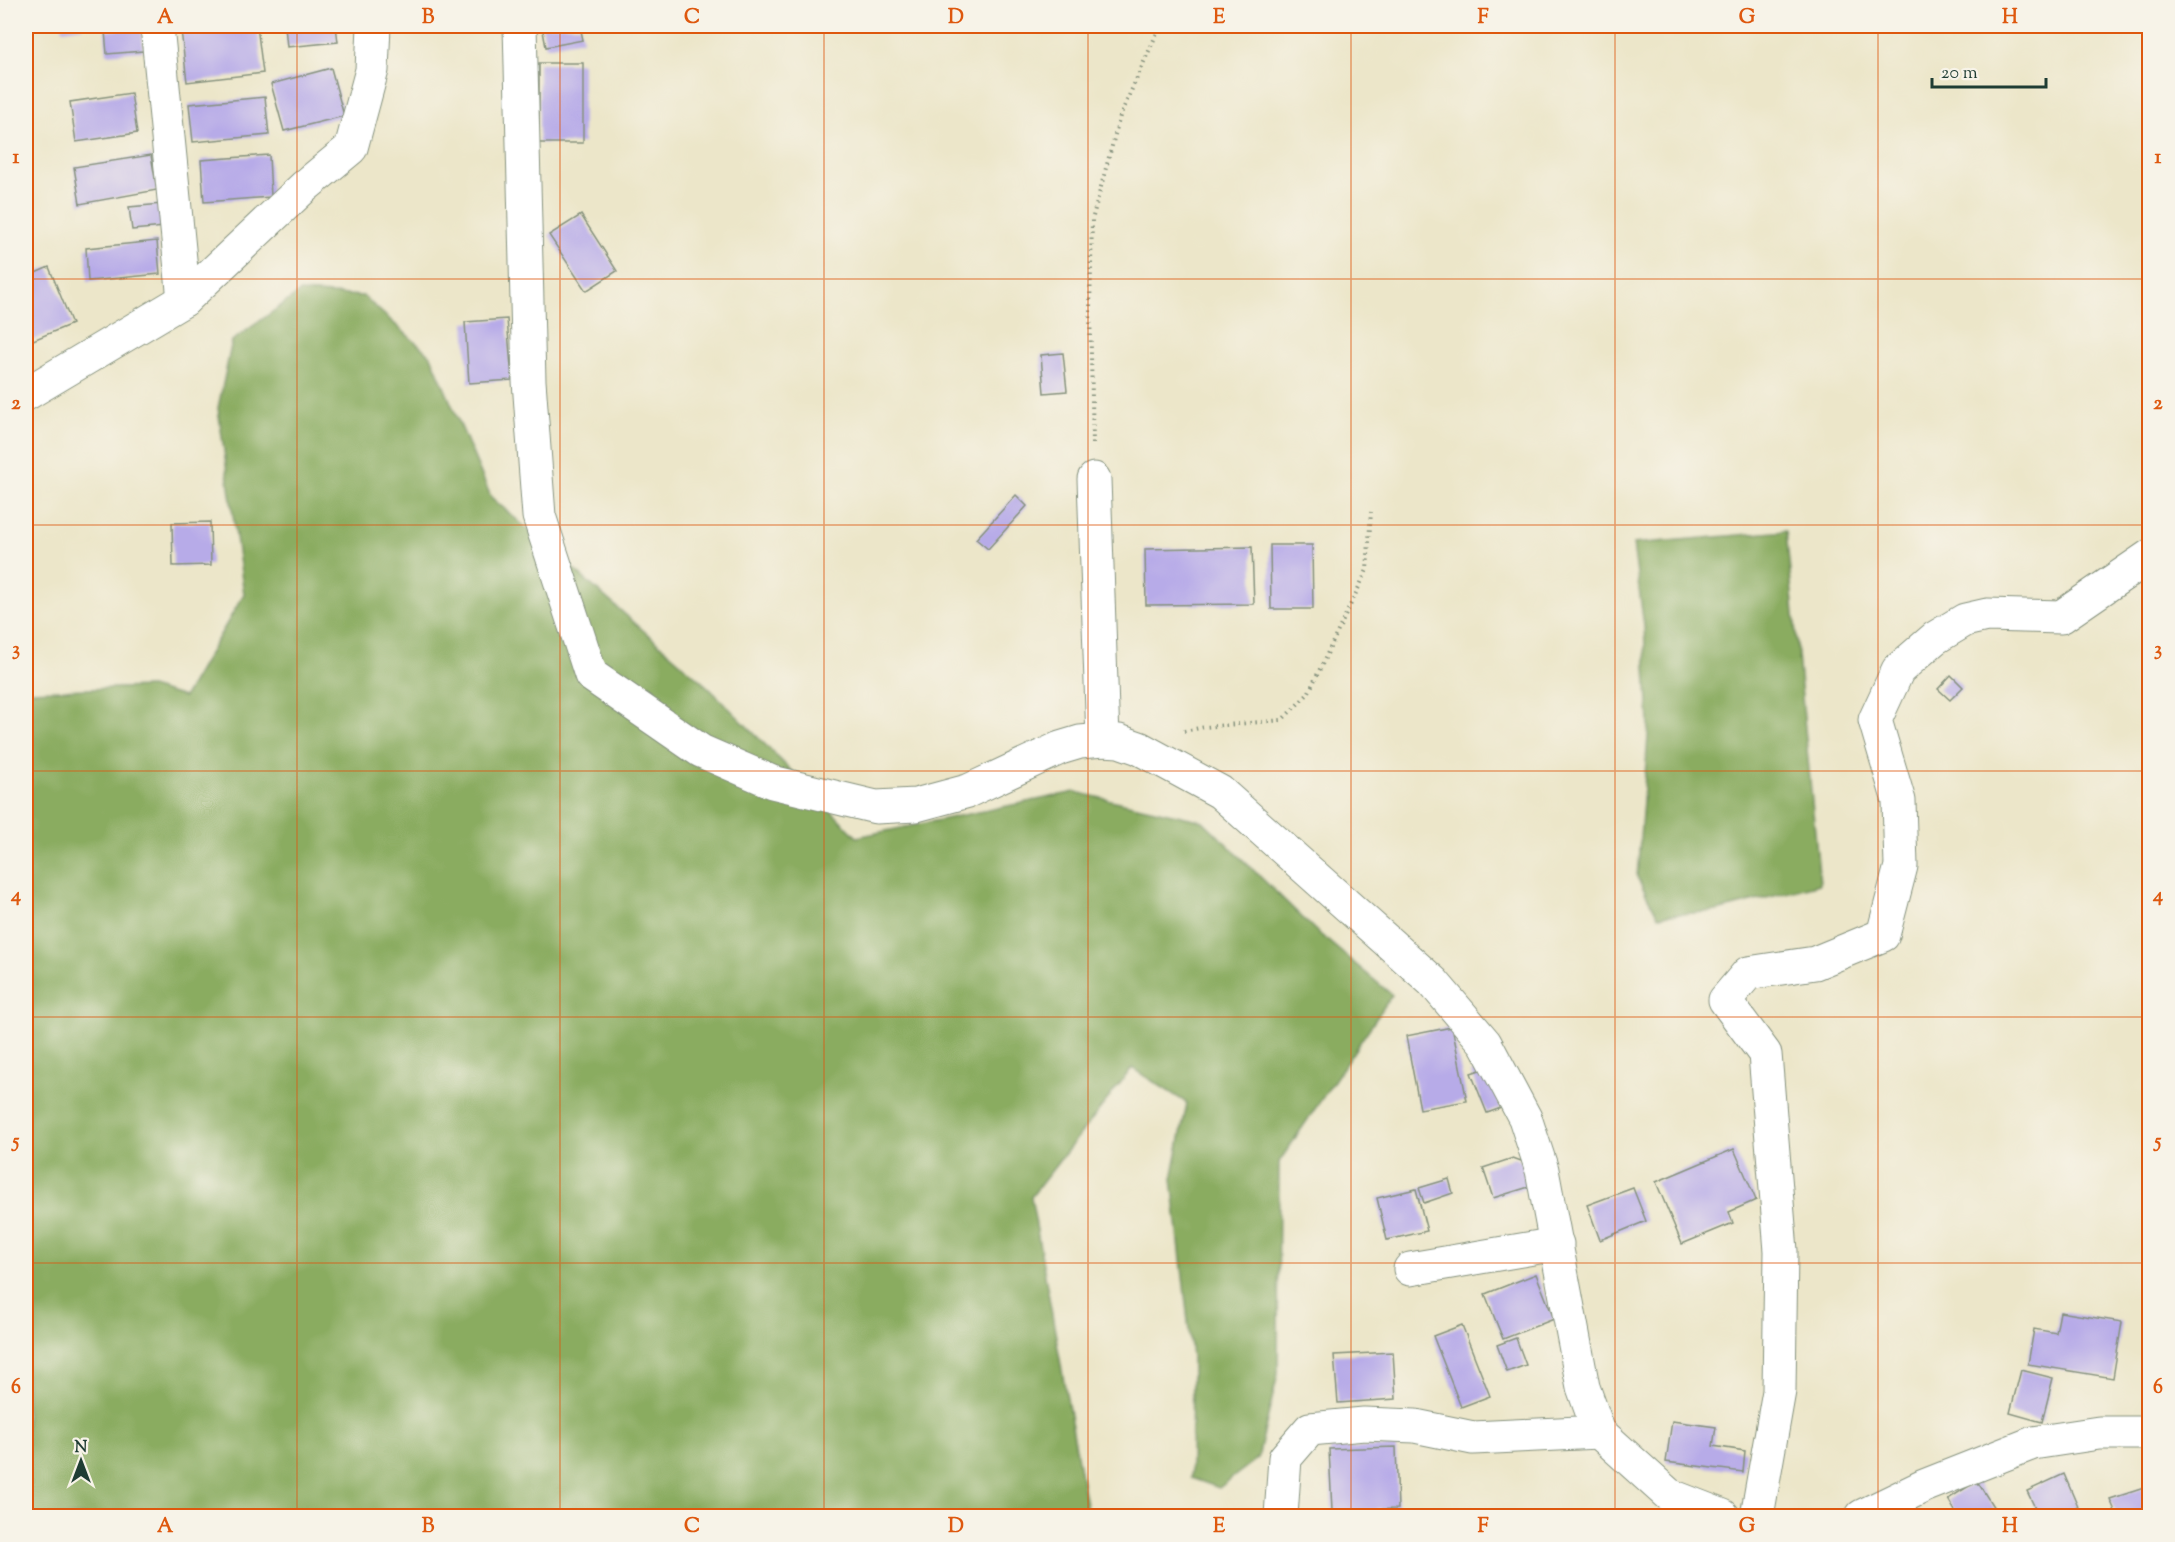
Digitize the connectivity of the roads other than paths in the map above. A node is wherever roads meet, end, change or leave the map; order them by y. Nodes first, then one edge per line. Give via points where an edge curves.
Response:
1 (157, 26) edge
2 (374, 26) edge
3 (520, 26) edge
4 (184, 300) junction
5 (26, 394) edge
6 (1094, 479) road end
7 (2150, 556) edge
8 (1103, 740) junction
9 (1557, 1244) junction
10 (1410, 1269) dead end
11 (1599, 1432) junction
12 (2150, 1433) edge
13 (1281, 1516) edge
14 (1723, 1516) edge
15 (1757, 1516) edge
16 (1862, 1516) edge

1 - 4 street
2 - 4 street via 372,70 351,148
3 - 8 street via 529,381 539,516 591,675 700,751 772,782 876,807 916,805 968,791 1060,748
4 - 5 street
6 - 8 street
7 - 15 street via 2061,617 1987,615 1965,620 1898,670 1875,720 1899,801 1901,866 1883,935 1815,963 1748,974 1725,999 1765,1054 1781,1251 1779,1391
8 - 9 street via 1139,748 1220,792 1433,982 1485,1043 1525,1118 1542,1170
9 - 10 street
9 - 11 street via 1584,1387
11 - 13 street via 1473,1438 1415,1426 1364,1424 1310,1429 1285,1458
11 - 14 street via 1669,1495
12 - 16 street via 2099,1433 2033,1443 1924,1486

